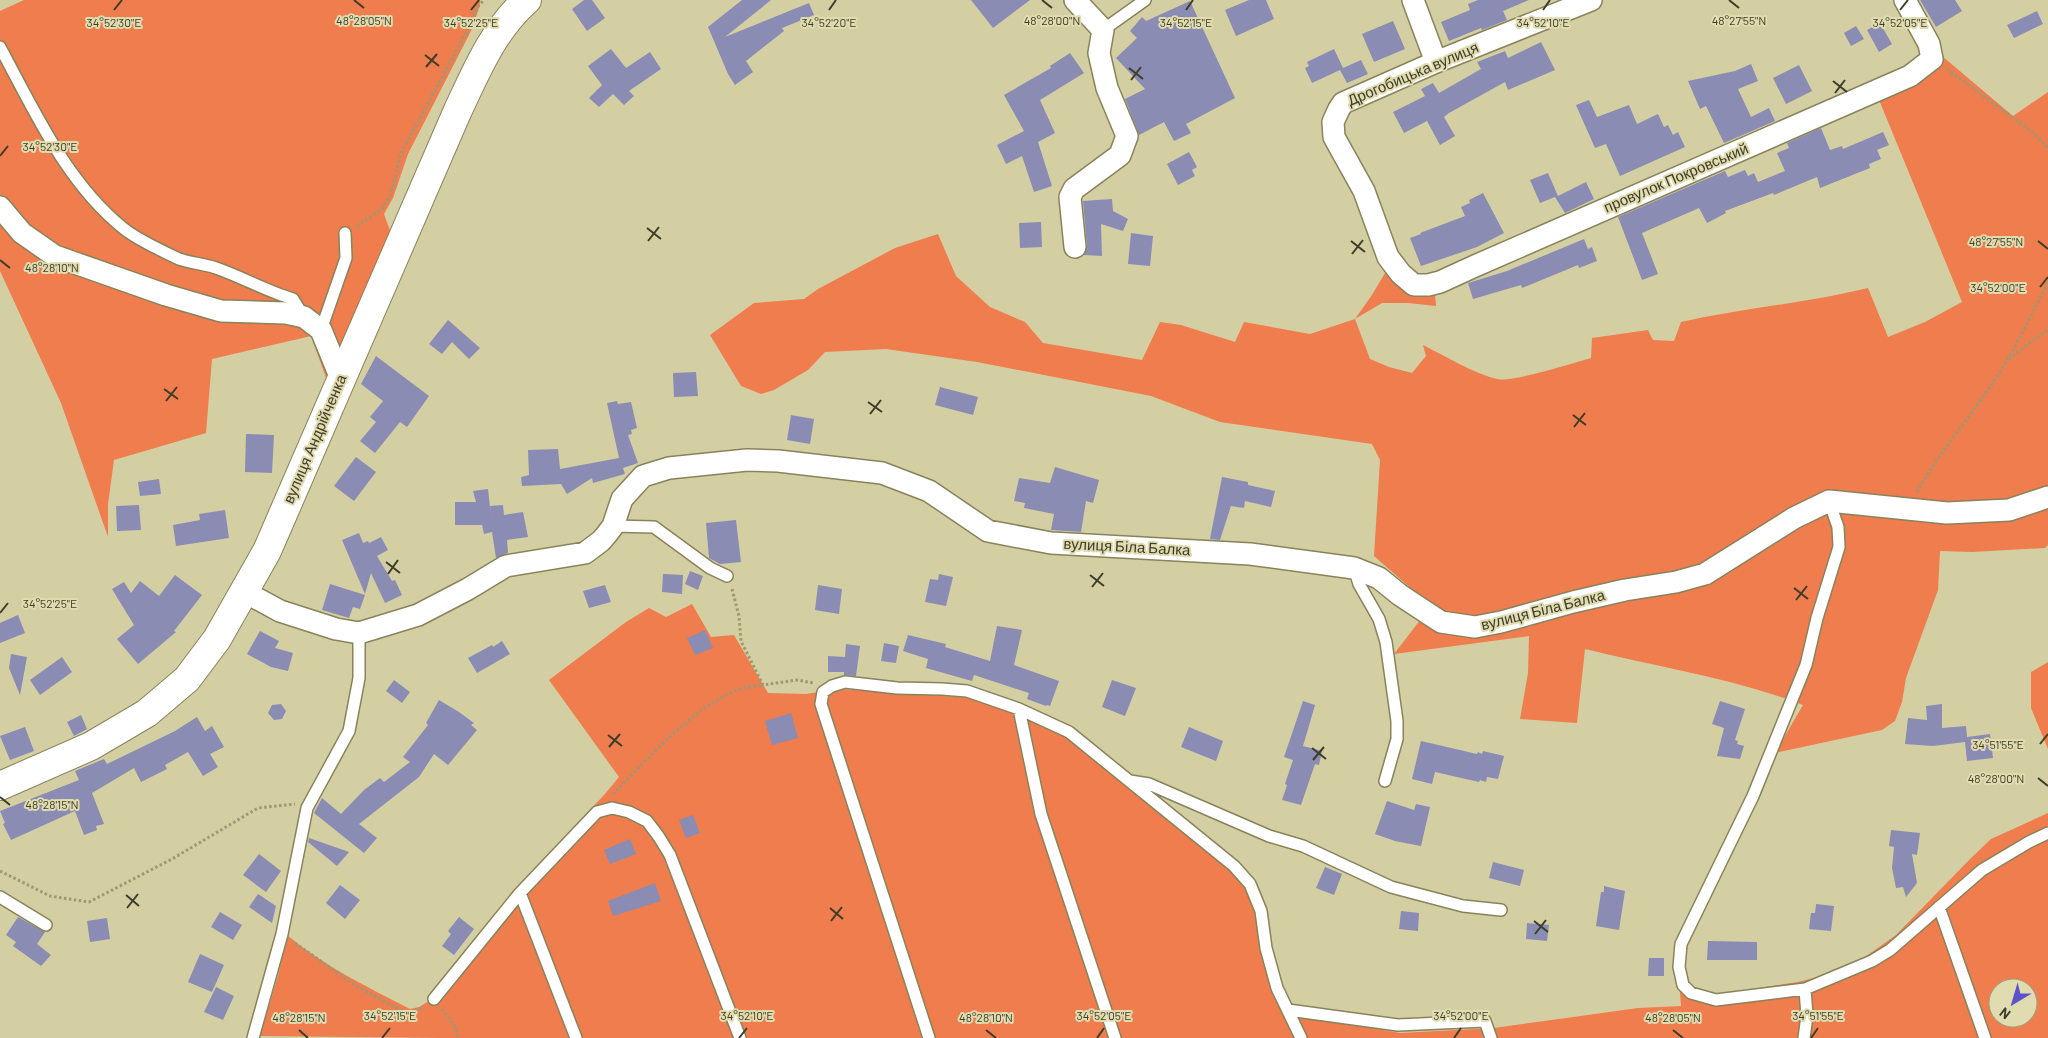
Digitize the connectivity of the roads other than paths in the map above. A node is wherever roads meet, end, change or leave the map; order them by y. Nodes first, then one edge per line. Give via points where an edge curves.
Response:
1 (527, 0) edge
2 (1075, 0) edge
3 (1145, 0) edge
4 (1413, 0) edge
5 (1591, 0) edge
6 (1905, 0) edge
7 (1103, 30) junction
8 (0, 47) edge
9 (1436, 62) junction
10 (0, 207) edge
11 (345, 234) road end
12 (1075, 247) dead end
13 (1414, 285) joint
14 (312, 323) junction
15 (341, 379) junction
16 (2048, 498) edge
17 (1829, 501) junction
18 (613, 526) junction
19 (1354, 568) junction
20 (727, 576) road end
21 (245, 592) junction
22 (359, 633) junction
23 (1019, 709) junction
24 (1129, 780) junction
25 (1385, 781) dead end
26 (0, 786) edge
27 (2048, 833) edge
28 (520, 893) junction
29 (0, 897) edge
30 (1940, 907) junction
31 (1501, 910) dead end
32 (46, 925) dead end
33 (1805, 989) junction
34 (434, 999) road end
35 (1288, 1010) junction
36 (253, 1038) edge
37 (576, 1038) edge
38 (740, 1038) edge
39 (929, 1038) edge
40 (1115, 1038) edge
41 (1301, 1038) edge
42 (1491, 1038) edge
43 (1804, 1038) edge
44 (1985, 1038) edge

1 - 15 street, вулиця Андрійченка via 510,15 485,54
2 - 7 street
3 - 7 lane
4 - 9 street
5 - 9 street, Дрогобицька вулиця
6 - 13 street, провулок Покровський via 1928,44 1932,59 1910,76 1440,282
7 - 12 street via 1099,53 1107,88 1127,136 1120,155 1074,189 1070,197
8 - 14 lane via 54,146 94,202 124,229 180,259 214,267 293,299
9 - 13 street, Дрогобицька вулиця via 1344,103 1333,122 1334,137 1364,191 1388,257
10 - 14 street via 22,233 55,256 221,311 286,312
11 - 14 lane via 346,258
14 - 15 street
15 - 21 street, вулиця Андрійченка via 267,551
16 - 17 street via 2009,510 1947,513
17 - 19 street, вулиця Біла Балка via 1794,518 1704,574 1475,627 1441,622 1379,578
17 - 33 lane via 1838,527 1840,547 1806,665 1753,796 1681,944 1679,967 1683,985 1691,993 1716,1000
18 - 19 street, вулиця Біла Балка via 622,499 643,476 669,468 747,460 778,461 882,473 929,491 988,531 1051,543 1250,554
18 - 20 lane via 654,527 710,568
18 - 22 street, вулиця Біла Балка via 585,553 506,566 418,615
19 - 25 lane via 1379,619 1386,642 1398,739
21 - 22 street, вулиця Біла Балка via 280,611
21 - 26 street, вулиця Андрійченка via 217,639 186,679 147,713 91,746
22 - 36 lane via 359,678 349,731 307,808 282,934
23 - 24 lane via 1068,732
23 - 39 lane via 967,692 845,682 823,692 821,704
23 - 40 lane via 1041,814
24 - 31 lane via 1149,784 1269,836 1303,846 1391,887 1463,906
24 - 35 lane via 1234,866 1250,884 1262,911 1266,948 1277,988
27 - 30 lane via 1982,870
28 - 34 lane
28 - 37 lane
28 - 38 lane via 597,812 612,808 646,821 670,855
29 - 32 lane
30 - 33 lane via 1890,950 1872,961
30 - 44 lane
33 - 43 lane via 1807,1016
35 - 41 lane
35 - 42 lane via 1398,1025 1485,1021

